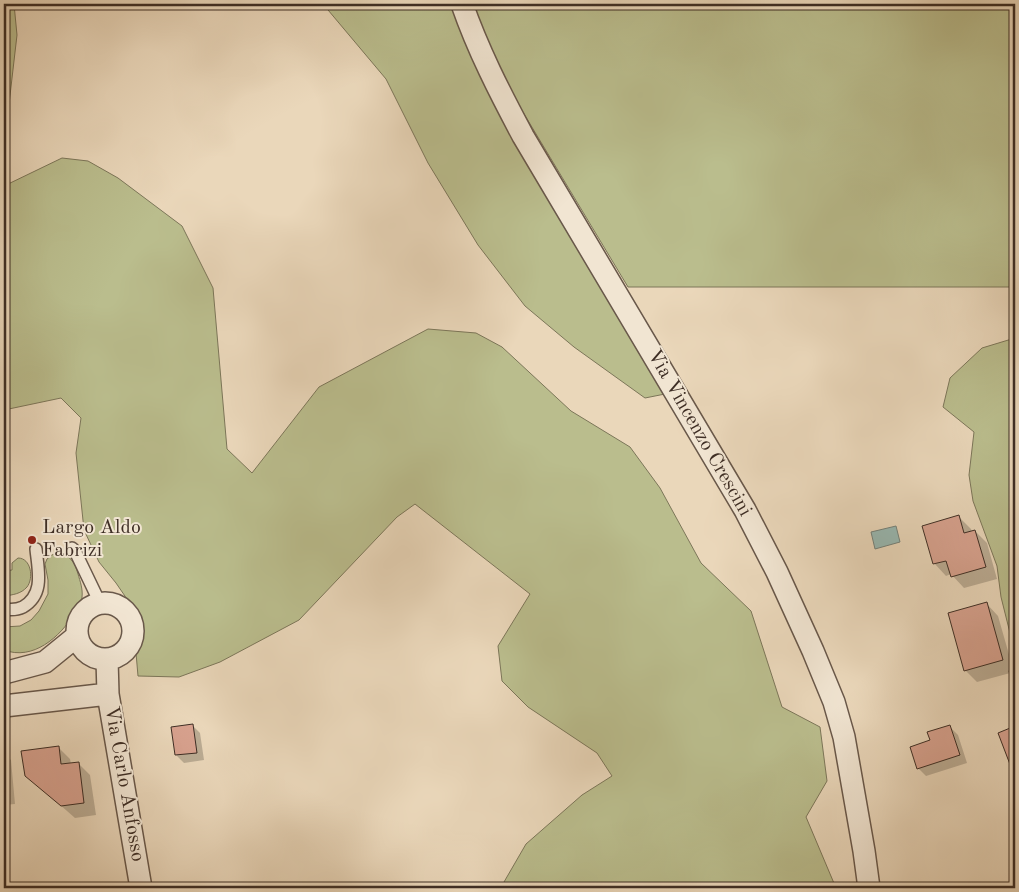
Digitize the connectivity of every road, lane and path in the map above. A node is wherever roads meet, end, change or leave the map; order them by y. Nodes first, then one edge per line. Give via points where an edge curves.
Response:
1 (462, 4) edge
2 (72, 548) dead end
3 (36, 549) dead end
4 (100, 603) junction
5 (4, 609) edge
6 (77, 636) junction
7 (107, 659) junction
8 (4, 673) edge
9 (108, 694) junction
10 (4, 706) edge
11 (141, 888) edge
12 (869, 888) edge

1 - 12 street, Via Vincenzo Crescini via 493,80 523,136 745,510 777,572 824,677 839,719
2 - 4 lane
3 - 5 lane via 38,589 27,604 18,609
4 - 6 street via 90,606 81,616
4 - 7 street via 116,605 124,610 132,624 129,646 122,654
6 - 7 street via 80,646 88,654
6 - 8 street via 46,662
7 - 9 street
9 - 10 street, Via Carlo Anfosso
9 - 11 street, Via Carlo Anfosso

